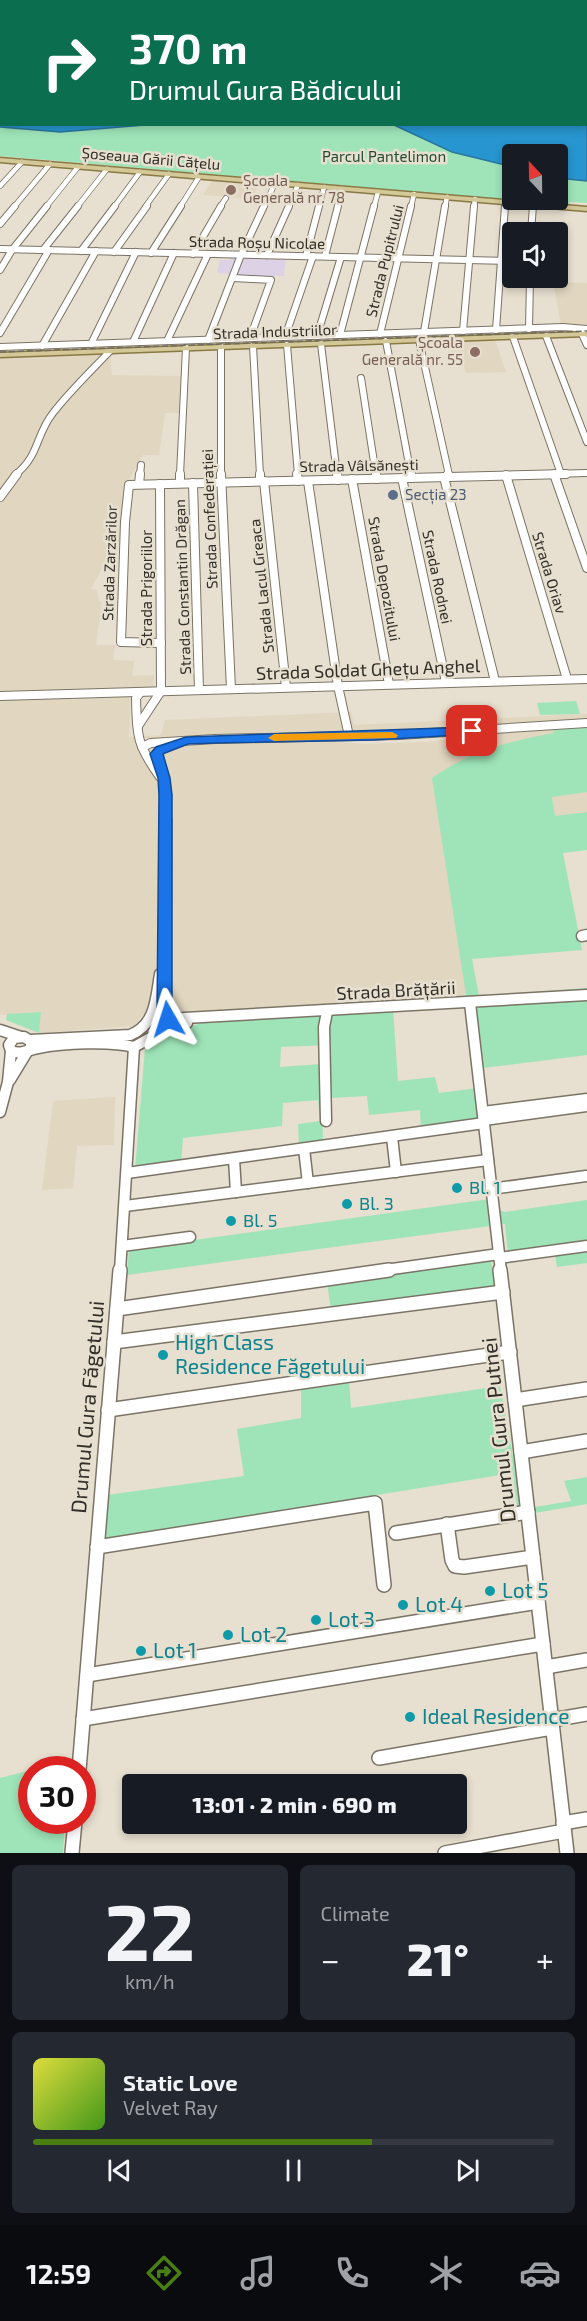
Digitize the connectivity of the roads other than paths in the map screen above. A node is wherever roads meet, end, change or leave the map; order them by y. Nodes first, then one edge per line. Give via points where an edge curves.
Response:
1 (0, 160) edge
2 (22, 162) junction
3 (50, 164) junction
4 (78, 167) junction
5 (107, 169) junction
6 (140, 172) junction
7 (169, 174) junction
8 (199, 177) junction
9 (276, 183) junction
10 (298, 185) junction
11 (0, 186) edge
12 (324, 187) junction
13 (342, 189) junction
14 (378, 192) junction
15 (414, 194) junction
16 (447, 197) junction
17 (226, 198) dead end
18 (475, 200) junction
19 (502, 202) edge
20 (568, 207) edge
21 (587, 209) edge
22 (505, 210) edge
23 (0, 224) edge
24 (0, 249) edge
25 (12, 250) junction
26 (46, 250) junction
27 (81, 251) junction
28 (96, 251) junction
29 (114, 252) junction
30 (136, 252) junction
31 (151, 253) junction
32 (174, 253) junction
33 (193, 254) junction
34 (208, 254) junction
35 (241, 255) junction
36 (267, 255) junction
37 (309, 256) junction
38 (325, 256) junction
39 (341, 257) junction
40 (361, 257) junction
41 (398, 258) junction
42 (437, 259) junction
43 (470, 260) junction
44 (501, 260) junction
45 (0, 270) edge
46 (232, 278) junction
47 (530, 288) edge
48 (528, 328) junction
49 (496, 330) junction
50 (463, 331) junction
51 (424, 332) junction
52 (585, 332) edge
53 (0, 333) edge
54 (380, 334) junction
55 (340, 335) junction
56 (546, 336) junction
57 (513, 337) junction
58 (208, 340) junction
59 (319, 340) junction
60 (419, 340) junction
61 (167, 341) junction
62 (286, 341) junction
63 (386, 341) junction
64 (133, 342) junction
65 (252, 342) junction
66 (91, 344) junction
67 (587, 345) edge
68 (42, 346) junction
69 (0, 347) edge
70 (221, 347) junction
71 (186, 348) junction
72 (0, 355) edge
73 (100, 356) junction
74 (361, 378) dead end
75 (587, 442) edge
76 (141, 465) dead end
77 (558, 474) junction
78 (587, 474) edge
79 (506, 475) junction
80 (447, 477) junction
81 (402, 478) junction
82 (412, 478) junction
83 (352, 479) junction
84 (377, 479) junction
85 (308, 480) junction
86 (338, 480) junction
87 (262, 481) junction
88 (298, 481) junction
89 (221, 482) junction
90 (180, 483) junction
91 (193, 483) junction
92 (160, 484) junction
93 (135, 485) junction
94 (0, 497) edge
95 (587, 567) edge
96 (161, 643) junction
97 (567, 679) junction
98 (587, 679) edge
99 (495, 681) junction
100 (446, 682) junction
101 (389, 684) junction
102 (338, 686) junction
103 (286, 687) junction
104 (231, 689) junction
105 (199, 690) junction
106 (154, 695) junction
107 (0, 696) edge
108 (138, 696) junction
109 (587, 723) edge
110 (137, 728) junction
111 (349, 736) junction
112 (149, 747) junction
113 (164, 954) junction
114 (587, 995) edge
115 (470, 1003) junction
116 (327, 1012) junction
117 (151, 1019) junction
118 (167, 1022) junction
119 (0, 1030) edge
120 (130, 1042) junction
121 (27, 1044) junction
122 (6, 1045) edge
123 (8, 1082) junction
124 (587, 1099) edge
125 (587, 1106) edge
126 (0, 1112) edge
127 (484, 1118) junction
128 (326, 1121) dead end
129 (392, 1137) junction
130 (304, 1149) junction
131 (234, 1159) junction
132 (488, 1160) junction
133 (396, 1172) junction
134 (127, 1173) junction
135 (586, 1176) edge
136 (308, 1183) junction
137 (491, 1189) junction
138 (236, 1192) junction
139 (125, 1206) junction
140 (190, 1237) dead end
141 (122, 1246) junction
142 (587, 1246) edge
143 (499, 1256) junction
144 (503, 1292) junction
145 (117, 1309) junction
146 (114, 1342) junction
147 (510, 1352) junction
148 (587, 1389) edge
149 (515, 1400) junction
150 (108, 1410) junction
151 (587, 1442) edge
152 (521, 1452) junction
153 (528, 1512) junction
154 (447, 1524) junction
155 (396, 1533) dead end
156 (97, 1547) junction
157 (533, 1557) junction
158 (384, 1585) dead end
159 (538, 1602) junction
160 (543, 1644) junction
161 (587, 1660) edge
162 (546, 1667) junction
163 (87, 1674) junction
164 (587, 1714) edge
165 (83, 1719) junction
166 (552, 1724) junction
167 (80, 1756) edge
168 (379, 1758) dead end
169 (587, 1819) edge
170 (564, 1827) junction
171 (74, 1834) edge
172 (72, 1853) edge
173 (445, 1853) edge
174 (567, 1853) edge

1 - 2 main road, Șoseaua Gării Cățelu
2 - 3 main road, Șoseaua Gării Cățelu
2 - 11 street
3 - 4 main road, Șoseaua Gării Cățelu
3 - 23 street
4 - 5 main road, Șoseaua Gării Cățelu
4 - 25 street
5 - 6 main road, Șoseaua Gării Cățelu
5 - 26 street
6 - 7 main road, Șoseaua Gării Cățelu
6 - 27 street
7 - 8 main road, Șoseaua Gării Cățelu
7 - 29 street
8 - 9 main road, Șoseaua Gării Cățelu
8 - 31 street
9 - 10 main road, Șoseaua Gării Cățelu
9 - 35 street
10 - 12 main road, Șoseaua Gării Cățelu
10 - 36 street
12 - 13 main road, Șoseaua Gării Cățelu
12 - 37 street
13 - 14 main road, Șoseaua Gării Cățelu
13 - 38 street
14 - 15 main road, Șoseaua Gării Cățelu
14 - 40 street
15 - 16 main road, Șoseaua Gării Cățelu
15 - 41 street, Strada Pupitrului
16 - 18 main road, Șoseaua Gării Cățelu
16 - 42 street
17 - 33 street
18 - 19 main road, Șoseaua Gării Cățelu
18 - 43 street
20 - 21 main road, Șoseaua Gării Cățelu
22 - 44 street
24 - 25 street, Strada Roșu Nicolae
25 - 26 street, Strada Roșu Nicolae
25 - 45 street
26 - 27 street, Strada Roșu Nicolae
26 - 53 street
27 - 28 street, Strada Roșu Nicolae
28 - 29 street, Strada Roșu Nicolae
28 - 68 street
29 - 30 street, Strada Roșu Nicolae
30 - 31 street, Strada Roșu Nicolae
30 - 66 street
31 - 32 street, Strada Roșu Nicolae
32 - 33 street, Strada Roșu Nicolae
32 - 64 street
33 - 34 street, Strada Roșu Nicolae
34 - 35 street, Strada Roșu Nicolae
34 - 61 street
35 - 36 street, Strada Roșu Nicolae
35 - 46 street
36 - 37 street, Strada Roșu Nicolae
37 - 38 street, Strada Roșu Nicolae
37 - 62 street
38 - 39 street, Strada Roșu Nicolae
39 - 40 street, Strada Roșu Nicolae
39 - 59 street
40 - 41 street, Strada Roșu Nicolae
40 - 55 street
41 - 42 street, Strada Roșu Nicolae
41 - 54 street, Strada Pupitrului
42 - 43 street, Strada Roșu Nicolae
42 - 51 street
43 - 44 street, Strada Roșu Nicolae
43 - 50 street
44 - 49 street
46 - 58 street
46 - 65 street via 271,280
47 - 48 street
48 - 49 street
48 - 52 street
49 - 50 street
50 - 51 street
51 - 54 street
52 - 56 main road, Strada Industriilor
52 - 67 street
54 - 55 street
55 - 59 street
56 - 57 main road, Strada Industriilor
56 - 75 street
57 - 60 main road, Strada Industriilor
57 - 77 street
58 - 61 street
58 - 65 street
59 - 62 main road, Strada Industriilor
59 - 63 main road, Strada Industriilor
59 - 86 street
60 - 63 main road, Strada Industriilor
60 - 80 street
61 - 64 street
62 - 65 main road, Strada Industriilor
62 - 88 street
63 - 82 street
64 - 66 street
65 - 70 main road, Strada Industriilor
65 - 87 street, Strada Lacul Greaca
66 - 68 street
68 - 69 street
70 - 71 main road, Strada Industriilor
70 - 89 street, Strada Confederației
71 - 73 main road, Strada Industriilor via 110,351
71 - 90 street, Strada Constantin Drăgan
72 - 73 main road, Strada Industriilor
73 - 94 street via 52,414 28,465 15,475
74 - 84 street
76 - 93 street
77 - 78 street, Strada Vâlsănești
77 - 79 street, Strada Vâlsănești
77 - 95 street
79 - 80 street, Strada Vâlsănești
79 - 97 street, Strada Oriav
80 - 82 street, Strada Vâlsănești
80 - 99 street
81 - 82 street, Strada Vâlsănești
81 - 84 street, Strada Vâlsănești
81 - 100 street, Strada Rodnei
83 - 84 street, Strada Vâlsănești
83 - 86 street, Strada Vâlsănești
83 - 101 street, Strada Depozitului
85 - 86 street, Strada Vâlsănești
85 - 88 street, Strada Vâlsănești
85 - 102 street
87 - 88 street, Strada Vâlsănești
87 - 89 street, Strada Vâlsănești
87 - 103 street, Strada Lacul Greaca
89 - 91 street, Strada Vâlsănești
89 - 104 street, Strada Confederației
90 - 91 street, Strada Vâlsănești
90 - 92 street, Strada Vâlsănești
91 - 105 street, Strada Constantin Drăgan
92 - 93 street, Strada Vâlsănești
92 - 96 street, Strada Prigoriilor
93 - 96 street, Strada Zarzărilor via 127,487 121,639 124,643
96 - 106 street, Strada Prigoriilor
97 - 98 street, Strada Soldat Ghețu Anghel
97 - 99 street, Strada Soldat Ghețu Anghel
99 - 100 street, Strada Soldat Ghețu Anghel
100 - 101 street, Strada Soldat Ghețu Anghel
101 - 102 street, Strada Soldat Ghețu Anghel
102 - 103 street, Strada Soldat Ghețu Anghel
102 - 111 street
103 - 104 street, Strada Soldat Ghețu Anghel
104 - 105 street, Strada Soldat Ghețu Anghel
105 - 106 street, Strada Soldat Ghețu Anghel
106 - 108 street, Strada Soldat Ghețu Anghel via 143,703
106 - 110 street
107 - 108 street
108 - 110 street
109 - 111 street
110 - 112 street
111 - 112 street via 186,741
112 - 113 street via 165,785
113 - 117 street
113 - 118 street
114 - 115 street, Strada Brățării
115 - 116 street, Strada Brățării
115 - 127 street, Drumul Gura Putnei
116 - 118 street, Strada Brățării
116 - 128 street
117 - 118 street
117 - 120 street
118 - 120 street via 145,1043
119 - 121 street
120 - 121 street
120 - 134 street, Drumul Gura Făgetului
121 - 122 street via 14,1038
121 - 122 street via 20,1054
121 - 123 street
122 - 123 street
123 - 126 street
124 - 127 street
125 - 127 street
127 - 129 street
127 - 132 street, Drumul Gura Putnei
129 - 130 street
129 - 133 street
130 - 131 street
130 - 136 street
131 - 134 street
131 - 138 street
132 - 133 street
132 - 137 street, Drumul Gura Putnei
133 - 136 street
134 - 139 street, Drumul Gura Făgetului
135 - 137 street
136 - 138 street
137 - 143 street, Drumul Gura Putnei
138 - 139 street
139 - 141 street, Drumul Gura Făgetului
140 - 141 street
141 - 145 street, Drumul Gura Făgetului
142 - 143 street
143 - 144 street, Drumul Gura Putnei
143 - 145 street
144 - 146 street
144 - 147 street, Drumul Gura Putnei
145 - 146 street, Drumul Gura Făgetului
146 - 150 street, Drumul Gura Făgetului
147 - 149 street, Drumul Gura Putnei
147 - 150 street
148 - 149 street
149 - 152 street, Drumul Gura Putnei
150 - 156 street, Drumul Gura Făgetului
151 - 152 street
152 - 153 street, Drumul Gura Putnei
153 - 154 street
153 - 157 street, Drumul Gura Putnei
154 - 155 street
154 - 157 street via 455,1566
156 - 158 street via 375,1503
156 - 163 street, Drumul Gura Făgetului
157 - 159 street, Drumul Gura Putnei
159 - 160 street, Drumul Gura Putnei
159 - 163 street
160 - 162 street, Drumul Gura Putnei
160 - 165 street
161 - 162 street
162 - 166 street, Drumul Gura Putnei
163 - 165 street, Drumul Gura Făgetului
164 - 166 street
165 - 167 street, Drumul Gura Făgetului
166 - 168 street
166 - 170 street, Drumul Gura Putnei
169 - 170 street
170 - 173 street
170 - 174 street, Drumul Gura Putnei
171 - 172 street

